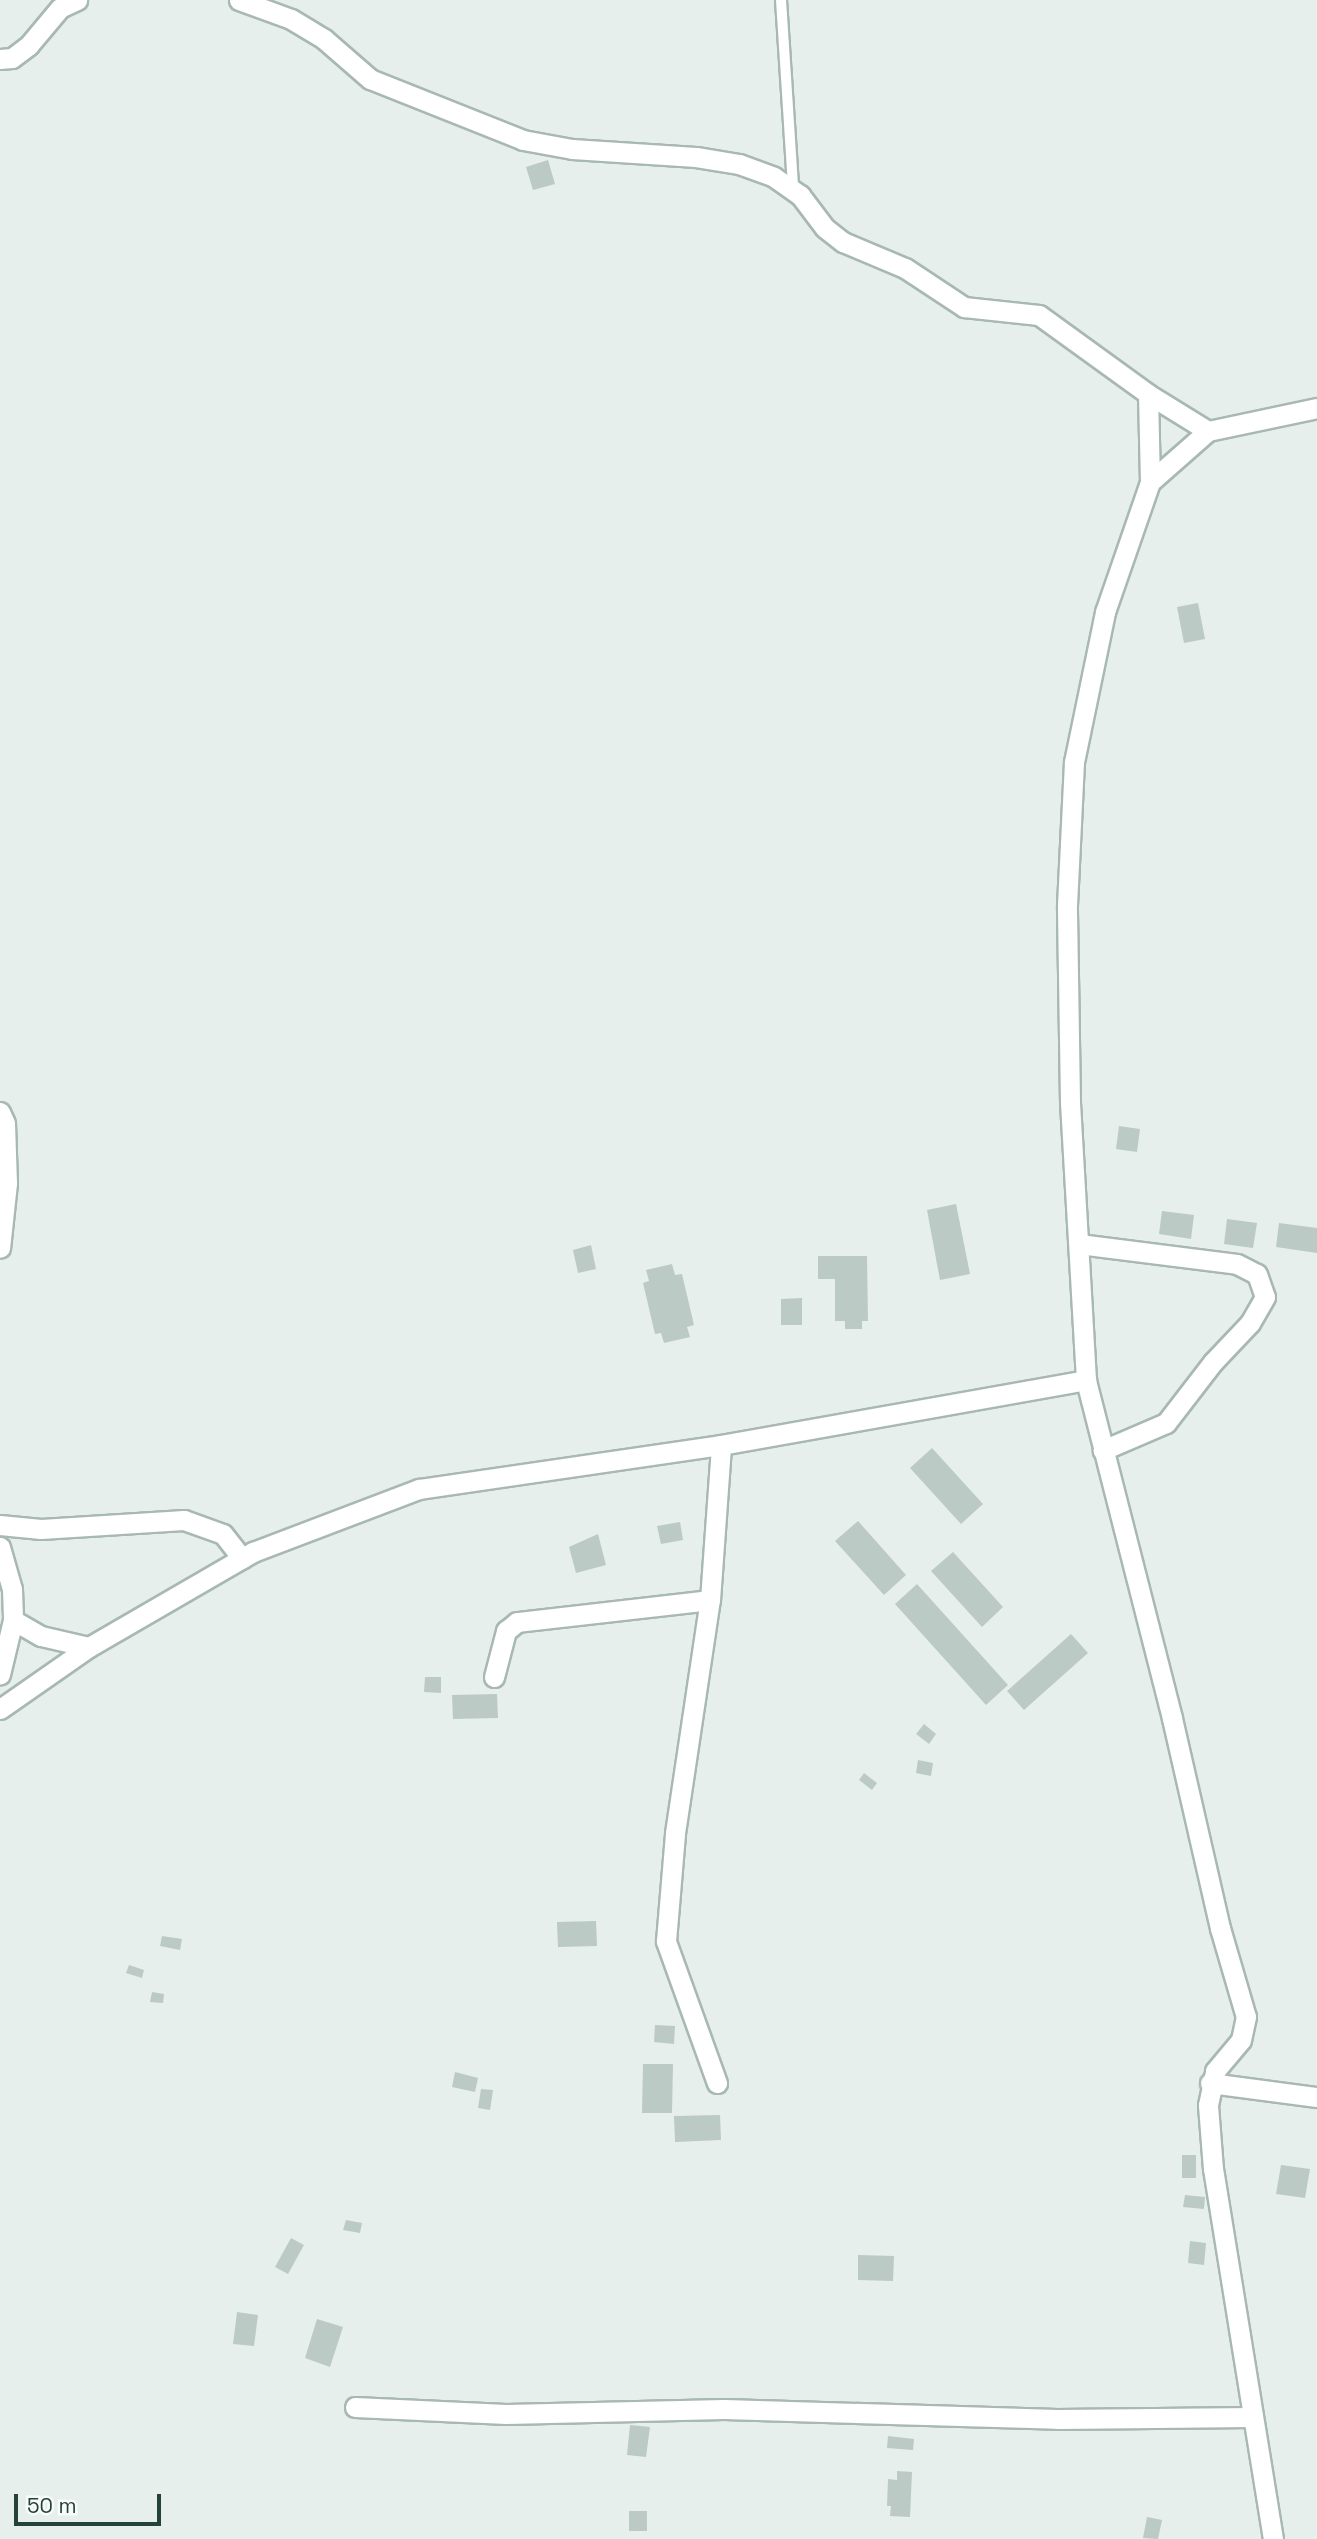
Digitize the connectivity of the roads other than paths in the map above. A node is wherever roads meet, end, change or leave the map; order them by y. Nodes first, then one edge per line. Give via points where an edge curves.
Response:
1 (77, 0) edge
2 (239, 0) edge
3 (781, 0) edge
4 (0, 59) edge
5 (793, 189) junction
6 (1148, 394) junction
7 (1317, 408) edge
8 (1208, 431) junction
9 (1150, 482) junction
10 (0, 1112) edge
11 (1079, 1244) junction
12 (0, 1248) edge
13 (1086, 1380) junction
14 (721, 1445) junction
15 (1103, 1450) junction
16 (0, 1525) edge
17 (0, 1547) edge
18 (242, 1558) junction
19 (710, 1600) junction
20 (13, 1620) junction
21 (89, 1647) junction
22 (0, 1674) edge
23 (494, 1677) dead end
24 (0, 1709) edge
25 (717, 2083) dead end
26 (1210, 2083) junction
27 (1317, 2097) edge
28 (355, 2407) dead end
29 (1252, 2417) junction
30 (1273, 2539) edge

1 - 4 street via 60,8 29,45 12,58
2 - 5 street via 290,19 324,40 370,79 523,140 739,164
3 - 5 lane
5 - 6 street via 825,228 853,248 905,268 964,307 1039,316
6 - 8 street
6 - 9 street
7 - 8 street
8 - 9 street
9 - 11 street via 1105,612 1074,762 1067,905 1070,1101
10 - 12 street via 5,1124 7,1183
11 - 13 street
11 - 15 street via 1237,1265 1257,1274 1265,1297 1250,1323 1166,1423
13 - 14 street
13 - 15 street
14 - 18 street via 437,1484
14 - 19 street
15 - 26 street via 1246,2017 1241,2040
16 - 18 street via 41,1529 184,1520 223,1534
17 - 20 street via 8,1564
18 - 21 street
19 - 23 street via 517,1622 506,1631
19 - 25 street via 677,1819 666,1941
20 - 21 street via 41,1636
20 - 22 street
21 - 24 street
26 - 27 street
26 - 29 street via 1213,2169
28 - 29 street via 506,2414 724,2409 1057,2419
29 - 30 street

